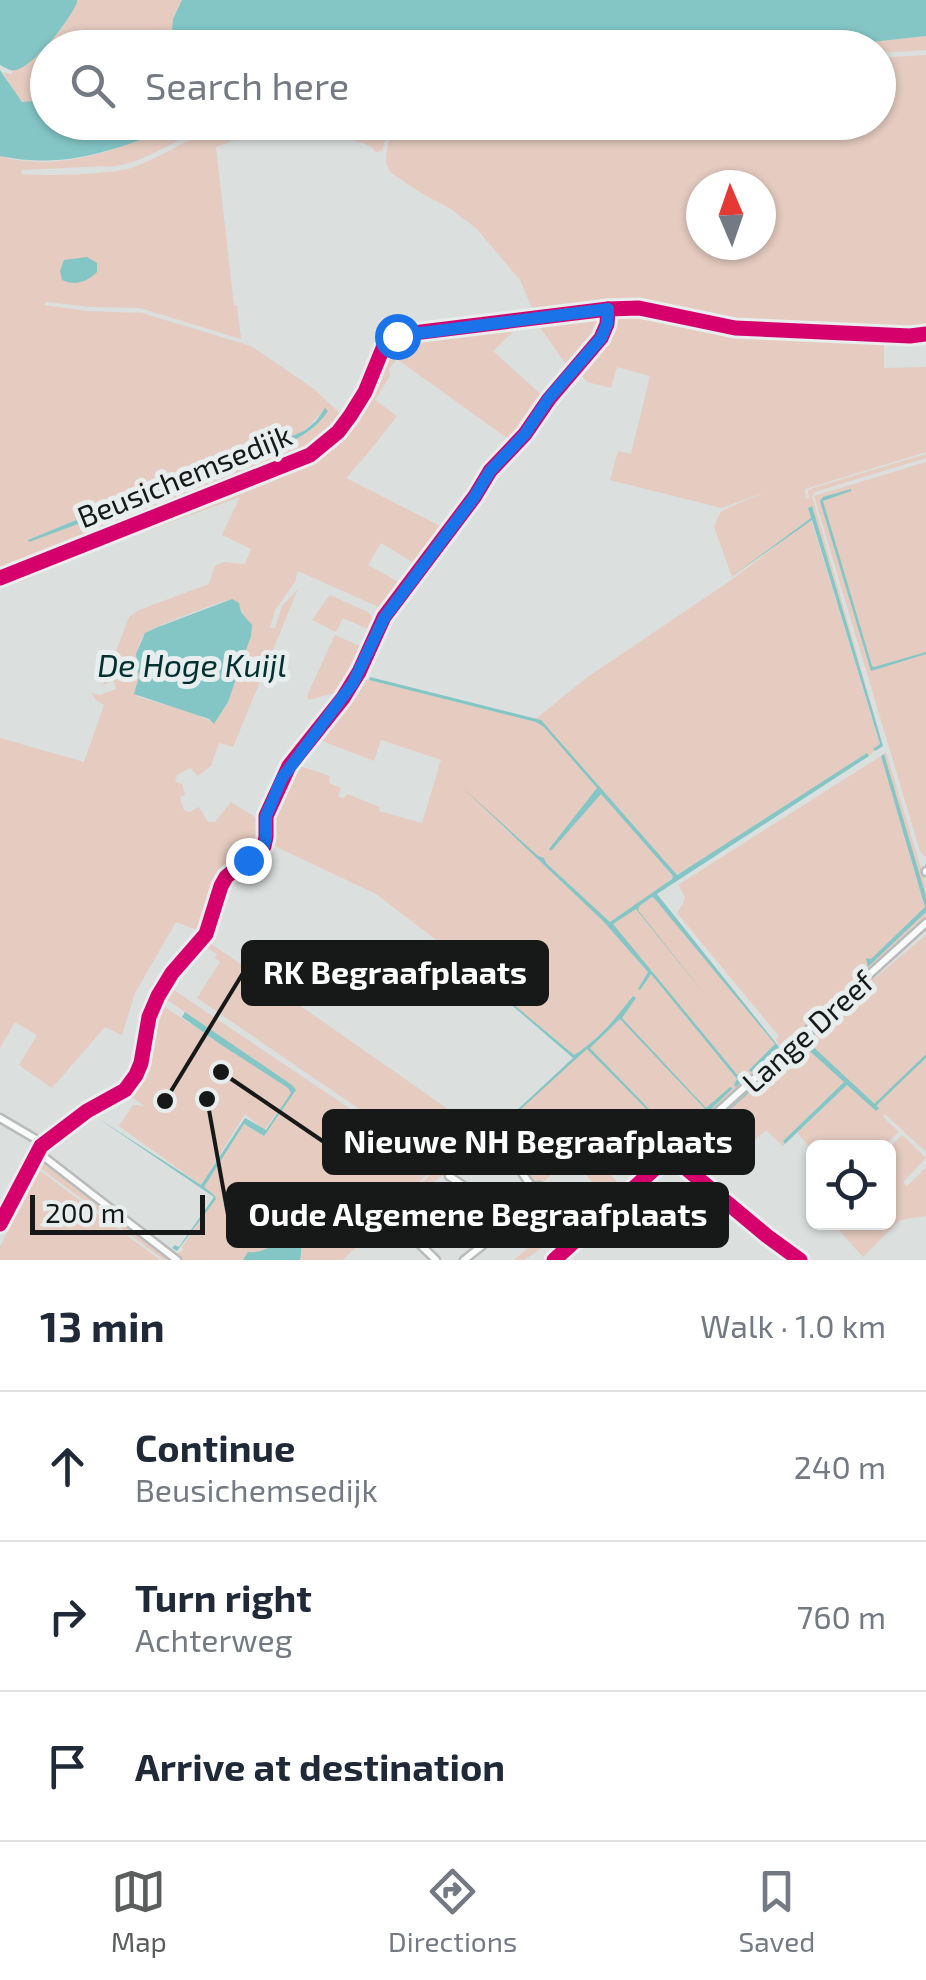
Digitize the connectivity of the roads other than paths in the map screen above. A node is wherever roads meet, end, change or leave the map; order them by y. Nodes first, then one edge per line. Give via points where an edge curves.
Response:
1 (608, 309) junction
2 (926, 334) edge
3 (0, 578) edge
4 (926, 923) edge
5 (0, 1118) edge
6 (40, 1149) junction
7 (504, 1149) dead end
8 (670, 1155) junction
9 (449, 1176) dead end
10 (532, 1188) junction
11 (502, 1212) junction
12 (0, 1224) edge
13 (400, 1224) dead end
14 (584, 1234) junction
15 (177, 1260) edge
16 (436, 1260) edge
17 (464, 1260) edge
18 (554, 1260) edge
19 (800, 1260) edge

1 - 2 street, Beusichemsedijk via 639,308 736,328
1 - 3 street, Beusichemsedijk via 397,336 383,348 350,416 310,455
1 - 6 street via 601,338 490,471 384,618 344,698 289,766 266,816 264,846 226,877 206,934 158,996 131,1084
4 - 8 street, Lange Dreef
5 - 6 street via 34,1138
6 - 12 street
6 - 15 street
7 - 10 street
8 - 14 street, Lange Dreef
8 - 19 street
9 - 11 street
10 - 11 street
10 - 14 street via 540,1186
11 - 17 street via 483,1246
13 - 16 street
14 - 18 street, Lange Dreef

